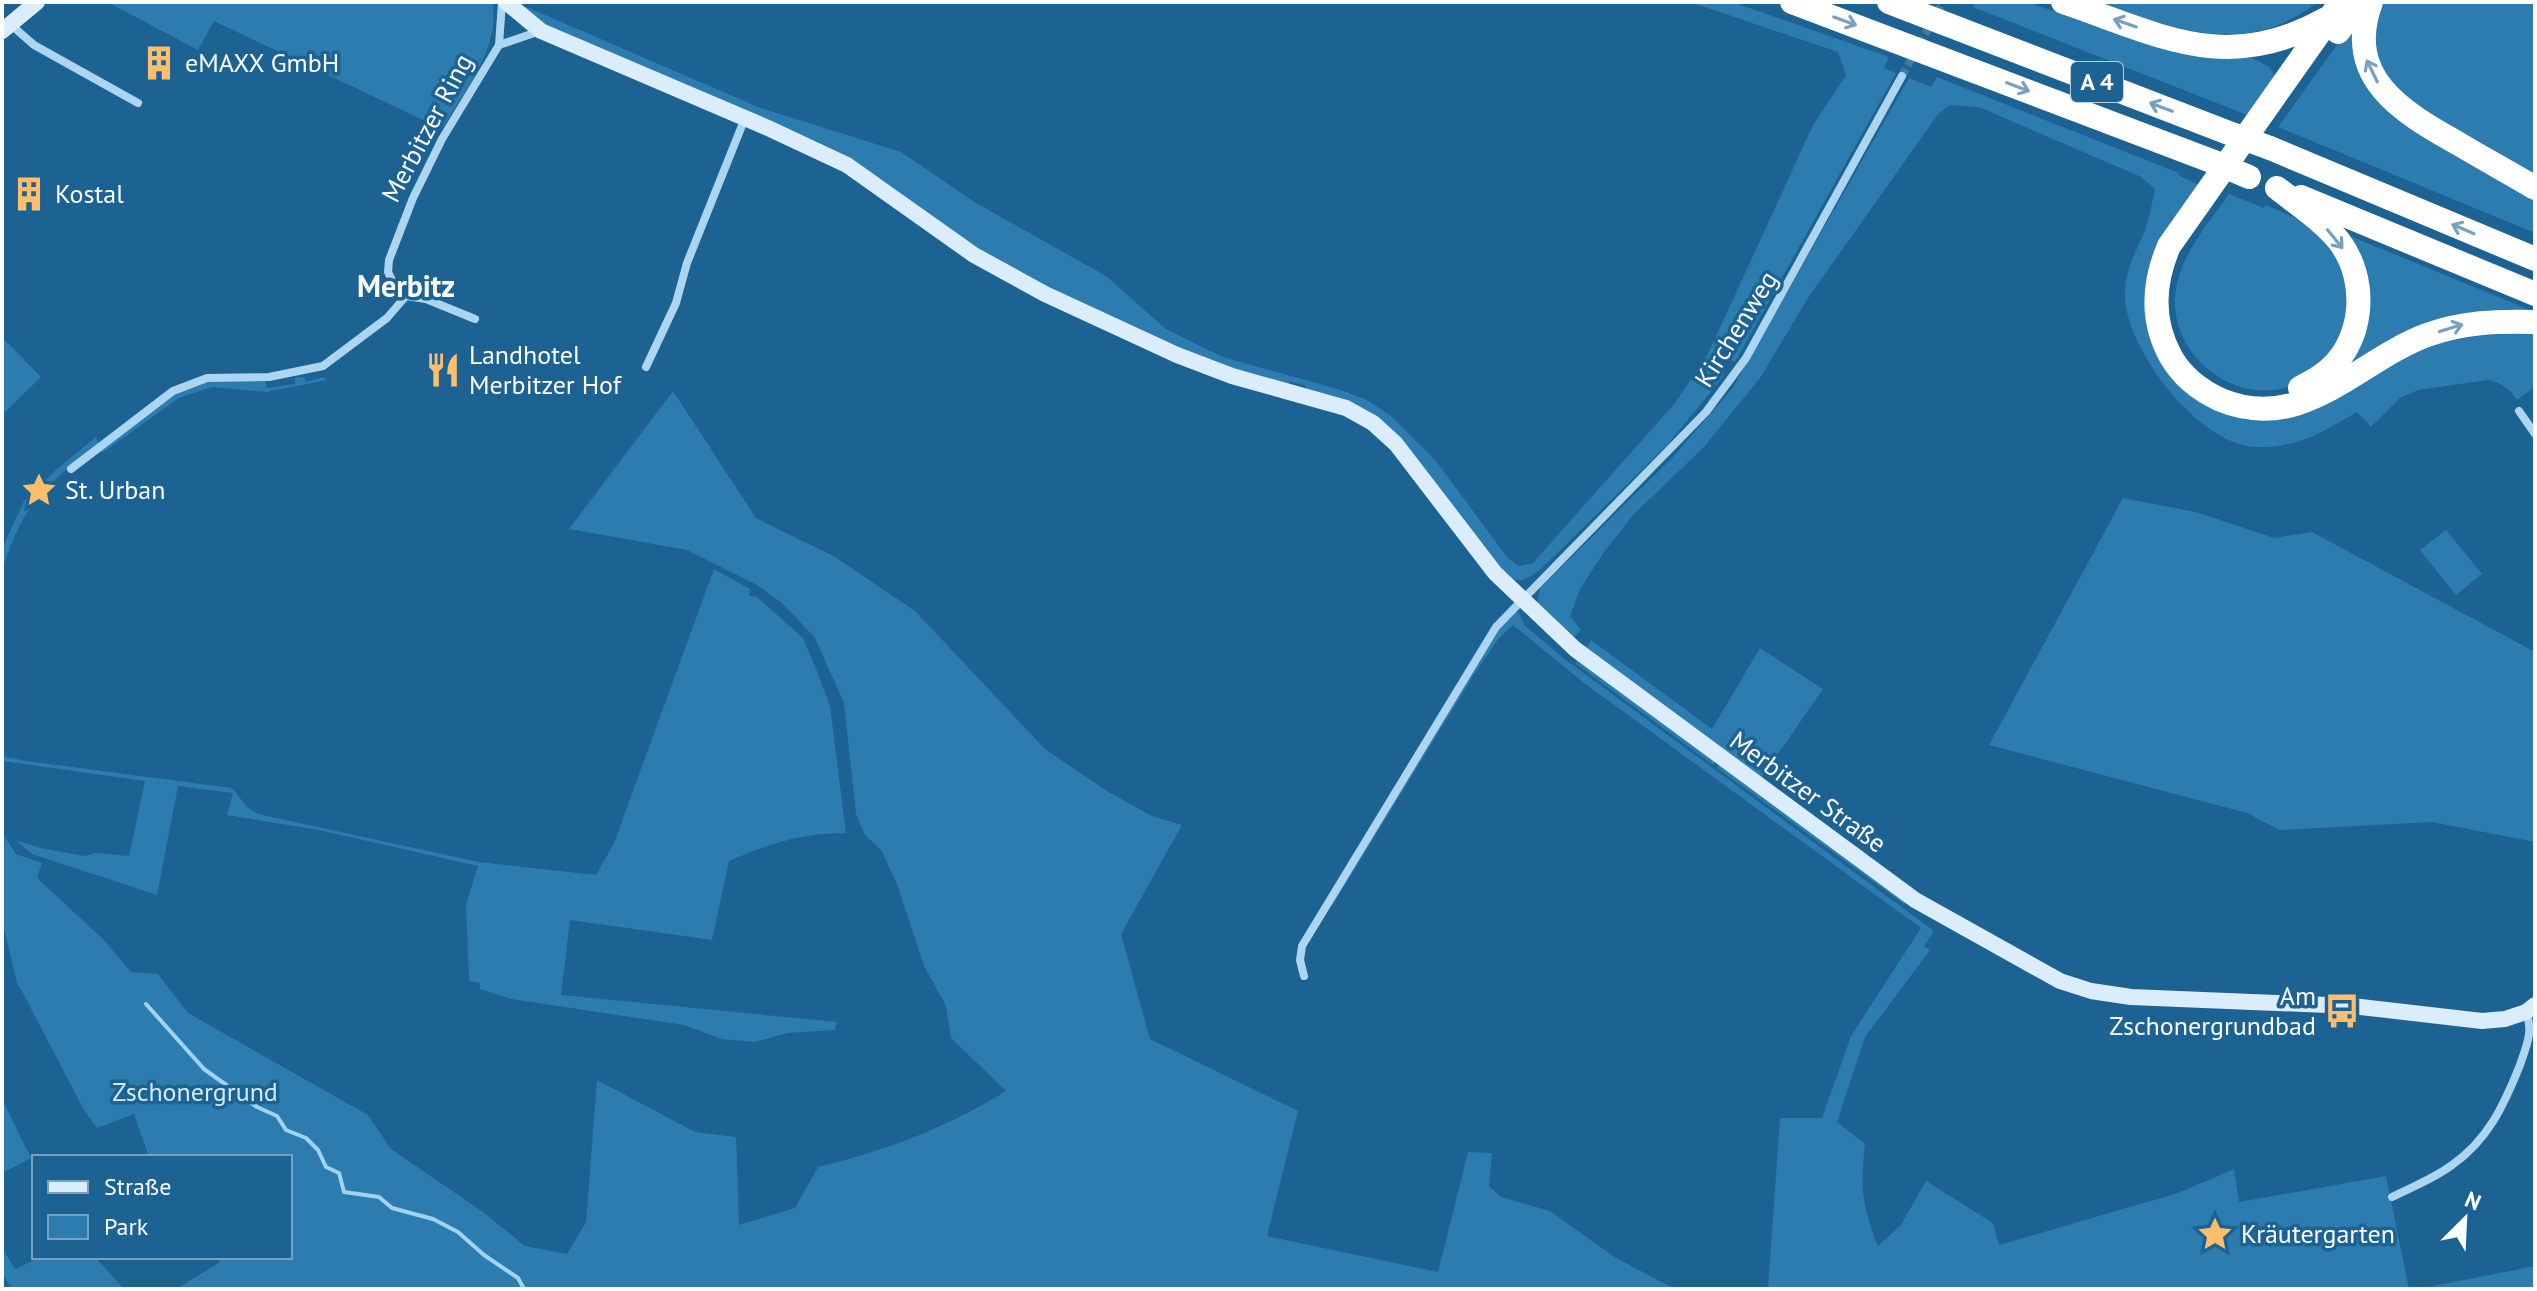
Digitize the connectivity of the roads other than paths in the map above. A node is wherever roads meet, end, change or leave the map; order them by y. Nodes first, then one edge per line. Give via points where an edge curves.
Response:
1 (37, 2) edge
2 (504, 2) edge
3 (1792, 2) edge
4 (1889, 2) edge
5 (2063, 2) edge
6 (2361, 2) edge
7 (2371, 2) edge
8 (2336, 9) edge
9 (6, 27) edge
10 (541, 31) junction
11 (499, 45) junction
12 (1902, 76) tunnel mouth
13 (138, 103) dead end
14 (745, 118) junction
15 (768, 128) joint
16 (2277, 188) junction
17 (2535, 188) edge
18 (2535, 259) edge
19 (2535, 294) edge
20 (406, 296) junction
21 (475, 319) dead end
22 (2535, 322) edge
23 (646, 367) dead end
24 (2519, 411) dead end
25 (2535, 434) edge
26 (71, 469) dead end
27 (1521, 600) junction
28 (1304, 976) dead end
29 (2530, 1008) edge
30 (2392, 1197) dead end

1 - 9 street
2 - 10 street, Merbitzer Ring
2 - 11 street, Merbitzer Ring
3 -> 16 highway, A 4, bridge
18 -> 4 highway, A 4, bridge via 2270,148
8 -> 5 highway via 2284,40 2223,49 2188,44
16 -> 6 highway via 2339,241 2356,272 2360,298 2349,342 2324,375 2298,389 2260,394 2216,382 2189,358 2170,315 2173,276 2188,242
17 -> 7 highway via 2391,100 2366,61 2363,38
8 -> 22 highway via 2169,246 2159,272 2156,314 2175,364 2201,389 2234,405 2269,409 2320,394 2424,336 2465,323
9 - 13 street
10 - 11 street, Merbitzer Ring
10 - 14 street, Merbitzer Ring
11 - 20 street, Merbitzer Ring via 442,139 389,260 395,287
12 - 27 street, Kirchenweg via 1746,358 1706,412
14 - 15 street, Merbitzer Ring
14 - 23 street via 676,303
15 - 27 street, Merbitzer Straße via 847,165 974,255 1045,294 1177,355 1346,408 1373,423 1396,444
16 - 19 highway, A 4
20 - 21 street
20 - 26 street via 387,318 323,366 269,377 207,378 173,391
24 - 25 street
27 - 28 street via 1496,627 1302,946
27 - 29 street, Merbitzer Straße via 1575,649 1915,900 2060,981 2131,997 2327,1004 2482,1021 2505,1019
29 - 30 street, Merbitzer Straße via 2532,1025 2523,1058 2486,1134 2452,1166

